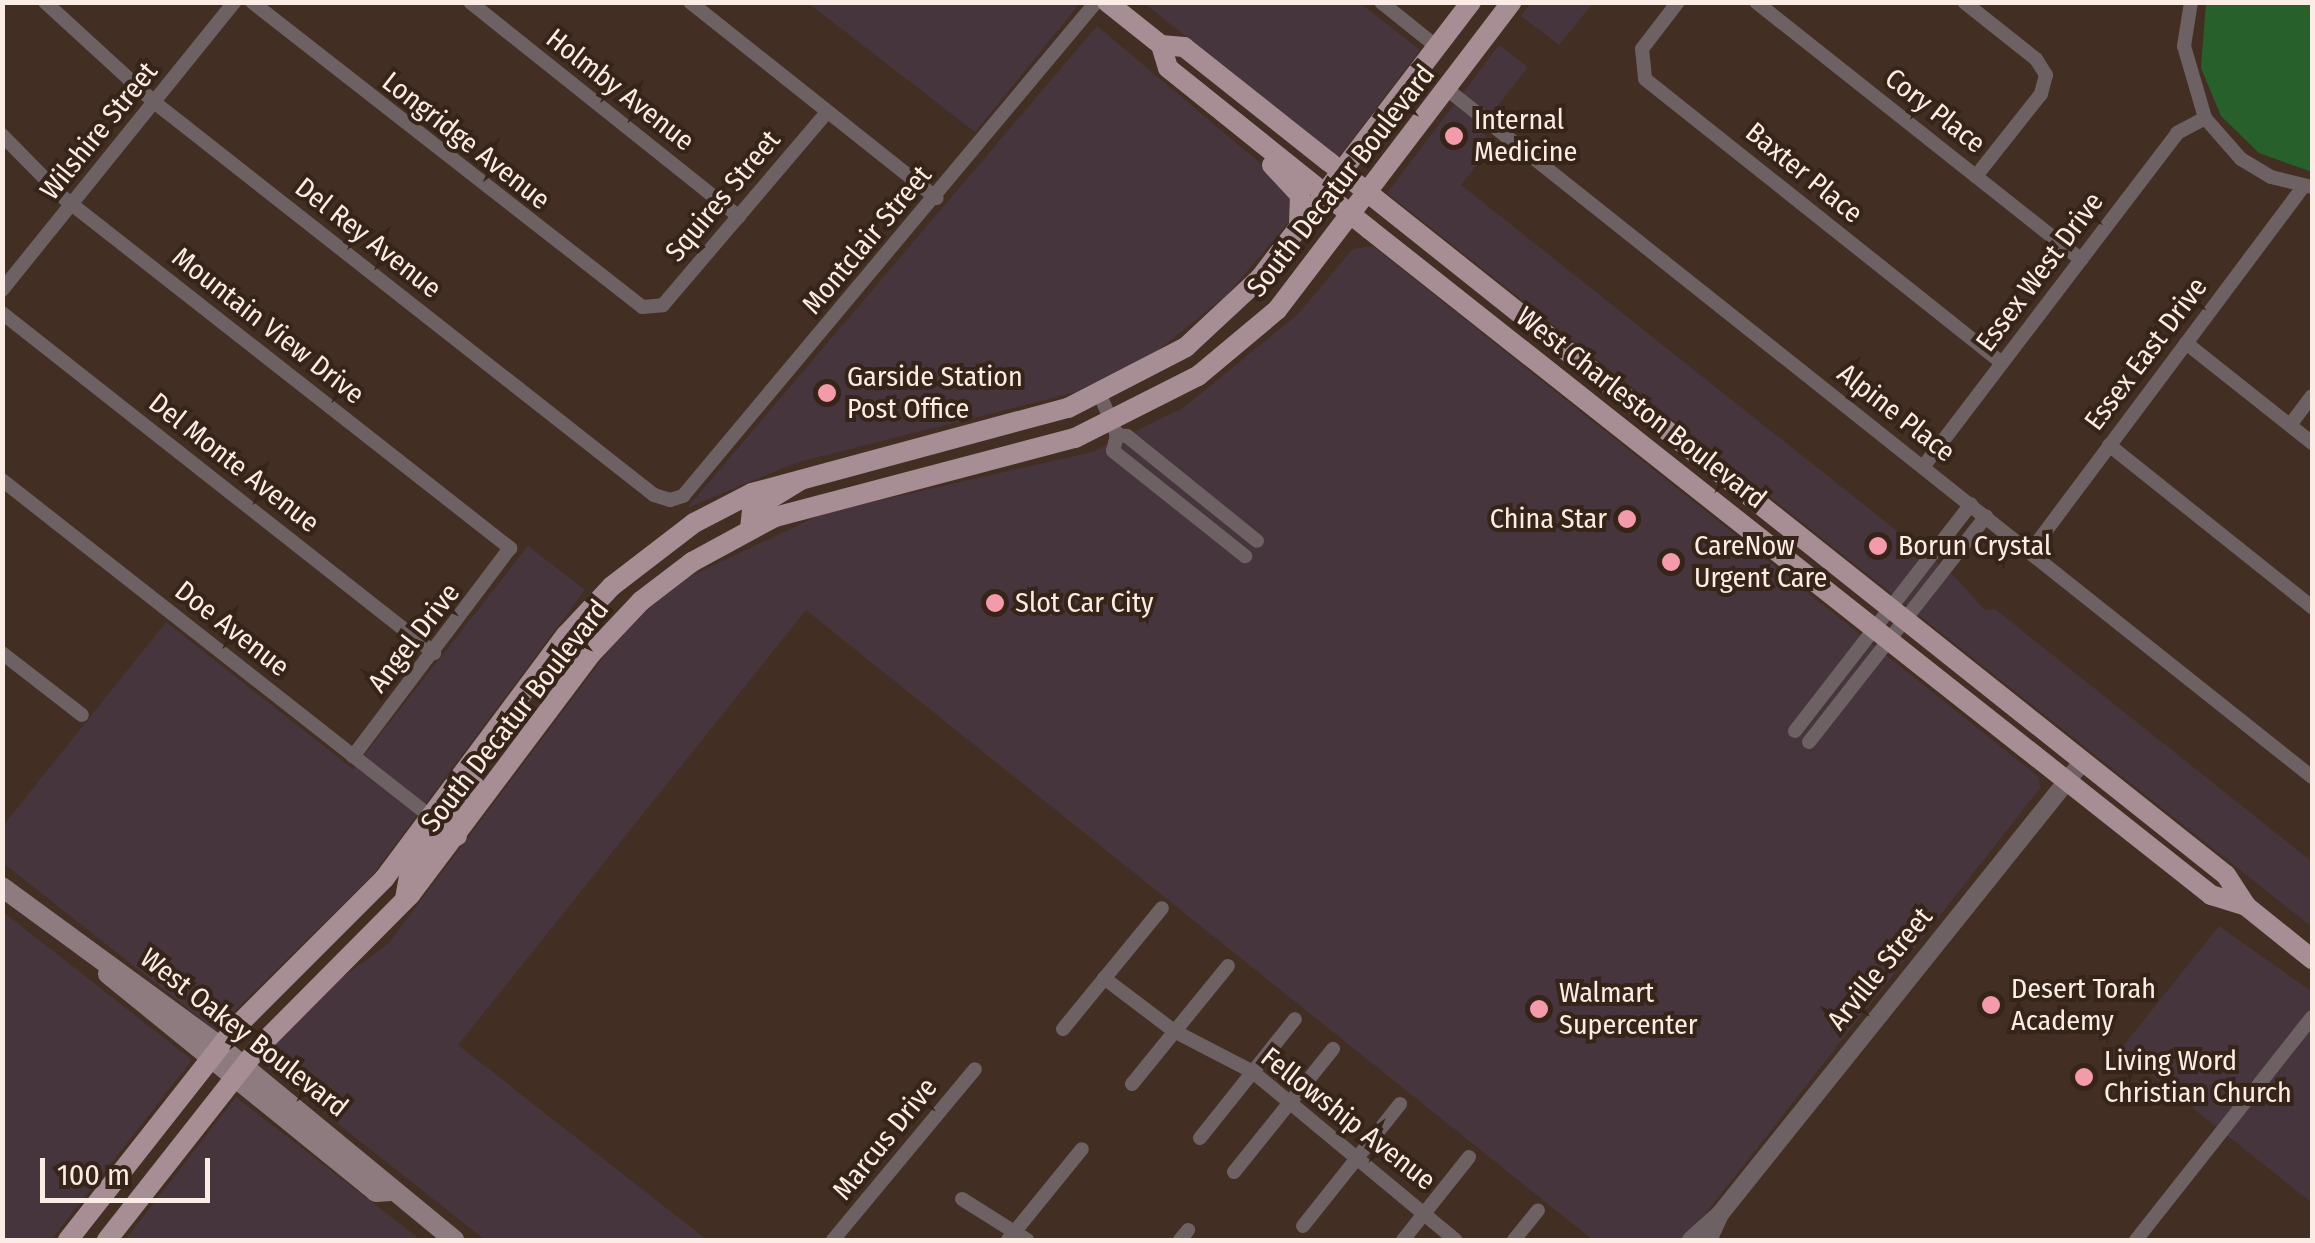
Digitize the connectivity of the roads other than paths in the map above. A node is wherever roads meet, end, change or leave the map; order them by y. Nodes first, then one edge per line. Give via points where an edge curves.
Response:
1 (45, 2) edge
2 (234, 2) edge
3 (252, 2) edge
4 (470, 2) edge
5 (690, 2) edge
6 (1096, 2) edge
7 (1107, 2) edge
8 (1382, 2) edge
9 (1471, 2) edge
10 (1512, 2) edge
11 (1678, 2) edge
12 (1756, 2) edge
13 (1964, 2) edge
14 (2172, 2) edge
15 (2189, 8) edge
16 (1161, 45) junction
17 (1437, 47) junction
18 (1448, 90) junction
19 (154, 102) junction
20 (827, 112) junction
21 (2205, 118) junction
22 (2, 135) edge
23 (1257, 139) junction
24 (1342, 172) junction
25 (1976, 176) junction
26 (2308, 187) edge
27 (1326, 194) junction
28 (1370, 194) junction
29 (936, 198) junction
30 (72, 204) junction
31 (1352, 216) junction
32 (739, 217) junction
33 (1298, 231) junction
34 (2082, 260) junction
35 (2, 290) edge
36 (654, 308) joint
37 (2, 313) edge
38 (2186, 343) junction
39 (1540, 363) junction
40 (2002, 363) junction
41 (1622, 394) junction
42 (1100, 395) junction
43 (2312, 396) edge
44 (2290, 425) junction
45 (1623, 428) junction
46 (1115, 430) junction
47 (2312, 443) edge
48 (2109, 445) junction
49 (1924, 467) junction
50 (810, 472) junction
51 (2, 480) edge
52 (1730, 480) junction
53 (670, 500) joint
54 (1971, 504) junction
55 (1986, 516) junction
56 (750, 529) junction
57 (1257, 541) dead end
58 (510, 548) joint
59 (2030, 552) junction
60 (1244, 556) dead end
61 (2312, 607) edge
62 (1890, 624) junction
63 (2, 653) edge
64 (434, 653) junction
65 (82, 716) dead end
66 (1795, 731) dead end
67 (1808, 742) dead end
68 (484, 747) junction
69 (353, 756) junction
70 (2083, 761) junction
71 (2312, 777) edge
72 (2067, 780) junction
73 (431, 817) junction
74 (456, 836) junction
75 (2, 886) edge
76 (404, 901) junction
77 (2246, 906) junction
78 (1162, 908) dead end
79 (2312, 959) edge
80 (1228, 966) dead end
81 (1104, 978) junction
82 (2312, 1016) edge
83 (1295, 1019) dead end
84 (1063, 1030) dead end
85 (1174, 1031) junction
86 (1333, 1049) dead end
87 (214, 1053) junction
88 (975, 1069) dead end
89 (238, 1072) junction
90 (1254, 1072) junction
91 (1132, 1084) dead end
92 (1292, 1102) junction
93 (1400, 1104) dead end
94 (1200, 1138) dead end
95 (1082, 1149) dead end
96 (1359, 1157) junction
97 (1469, 1157) dead end
98 (1234, 1172) dead end
99 (962, 1199) dead end
100 (1538, 1210) dead end
101 (1426, 1213) junction
102 (1720, 1214) junction
103 (1303, 1226) dead end
104 (1016, 1237) edge
105 (68, 1240) edge
106 (107, 1240) edge
107 (454, 1240) edge
108 (833, 1240) edge
109 (1403, 1240) edge
110 (1455, 1240) edge
111 (1514, 1240) edge
112 (1691, 1240) edge
113 (1708, 1240) edge
114 (2136, 1240) edge

1 - 19 street, Del Rey Avenue
2 - 19 street, Wilshire Street
3 - 36 street, Longridge Avenue via 628,302
4 - 32 street, Holmby Avenue
5 - 20 street
6 - 29 street, Montclair Street
7 - 16 main road, West Charleston Boulevard
8 - 17 street
9 - 17 main road, South Decatur Boulevard
10 - 18 main road, South Decatur Boulevard
11 - 40 street, Baxter Place via 1642,49 1645,79
12 - 25 street, Cory Place
13 - 25 street via 2036,60 2046,76 2041,94
14 - 15 street
15 - 21 street via 2188,77
16 - 23 main road, West Charleston Boulevard via 1168,68
16 - 24 main road, West Charleston Boulevard via 1184,47
17 - 24 main road, South Decatur Boulevard
18 - 28 main road, South Decatur Boulevard
18 - 49 street, Alpine Place
19 - 30 street, Wilshire Street
19 - 53 street, Del Rey Avenue via 654,495
20 - 29 street
20 - 32 street, Squires Street
21 - 26 street via 2241,159
21 - 34 street, Essex West Drive via 2177,133
22 - 30 street, Mountain View Drive
23 - 27 main road, West Charleston Boulevard
23 - 33 main road via 1300,195
24 - 27 main road, South Decatur Boulevard
24 - 28 main road, West Charleston Boulevard
25 - 34 street, Cory Place
26 - 38 street, Essex East Drive
27 - 31 main road, West Charleston Boulevard
27 - 33 main road, South Decatur Boulevard
28 - 31 main road, South Decatur Boulevard
28 - 41 main road, West Charleston Boulevard
29 - 53 street, Montclair Street via 683,496
30 - 35 street, Wilshire Street
30 - 58 street, Mountain View Drive
31 - 39 main road, West Charleston Boulevard
31 - 46 main road, South Decatur Boulevard via 1251,336
32 - 36 street, Squires Street
33 - 42 main road, South Decatur Boulevard via 1208,330
34 - 40 street, Essex West Drive
37 - 64 street, Del Monte Avenue
38 - 44 street
38 - 48 street, Essex East Drive
39 - 41 main road via 1600,394
39 - 45 main road, West Charleston Boulevard
40 - 49 street, Essex West Drive
41 - 52 main road, West Charleston Boulevard
42 - 46 street
42 - 50 main road, South Decatur Boulevard
43 - 44 street
44 - 47 street
45 - 52 main road via 1640,427
45 - 62 main road, West Charleston Boulevard
46 - 56 main road, South Decatur Boulevard via 829,499
46 - 57 street
46 - 60 street via 1112,451
48 - 59 street, Essex East Drive
48 - 61 street
49 - 54 street, Alpine Place
50 - 56 main road via 782,497 752,510
50 - 68 main road, South Decatur Boulevard via 712,513 628,572 566,635
51 - 69 street, Doe Avenue
52 - 62 main road, West Charleston Boulevard
54 - 55 street, Alpine Place
54 - 62 street
55 - 59 street, Alpine Place
55 - 62 street
56 - 74 main road, South Decatur Boulevard via 674,574 616,626
58 - 64 street, Angel Drive
59 - 71 street, Alpine Place
62 - 66 street
62 - 67 street
62 - 70 main road, West Charleston Boulevard
62 - 72 main road, West Charleston Boulevard
63 - 65 street
64 - 69 street, Angel Drive
68 - 73 main road, South Decatur Boulevard
68 - 74 main road via 472,786 450,818
69 - 73 street, Doe Avenue
70 - 72 street, Arville Street
70 - 77 main road, West Charleston Boulevard via 2226,874
72 - 77 main road, West Charleston Boulevard via 2211,894
72 - 102 street, Arville Street
73 - 76 main road via 438,830 410,871
73 - 87 main road, South Decatur Boulevard via 384,879
74 - 76 main road, South Decatur Boulevard
75 - 87 main road, West Oakey Boulevard
76 - 89 main road, South Decatur Boulevard
77 - 79 main road, West Charleston Boulevard
78 - 81 street
80 - 85 street
81 - 84 street
81 - 85 street, Fellowship Avenue
82 - 114 street
83 - 90 street
85 - 90 street, Fellowship Avenue
85 - 91 street
86 - 92 street
87 - 89 main road, West Oakey Boulevard
87 - 105 main road, South Decatur Boulevard
88 - 108 street, Marcus Drive
89 - 106 main road, South Decatur Boulevard
89 - 107 main road, West Oakey Boulevard via 385,1177 391,1191
90 - 92 street, Fellowship Avenue
90 - 94 street
92 - 96 street, Fellowship Avenue
92 - 98 street
93 - 96 street
95 - 104 street
96 - 101 street, Fellowship Avenue
96 - 103 street
97 - 101 street
99 - 104 street
100 - 111 street
101 - 109 street
101 - 110 street, Fellowship Avenue
102 - 112 street, Arville Street
102 - 113 street, Arville Street

